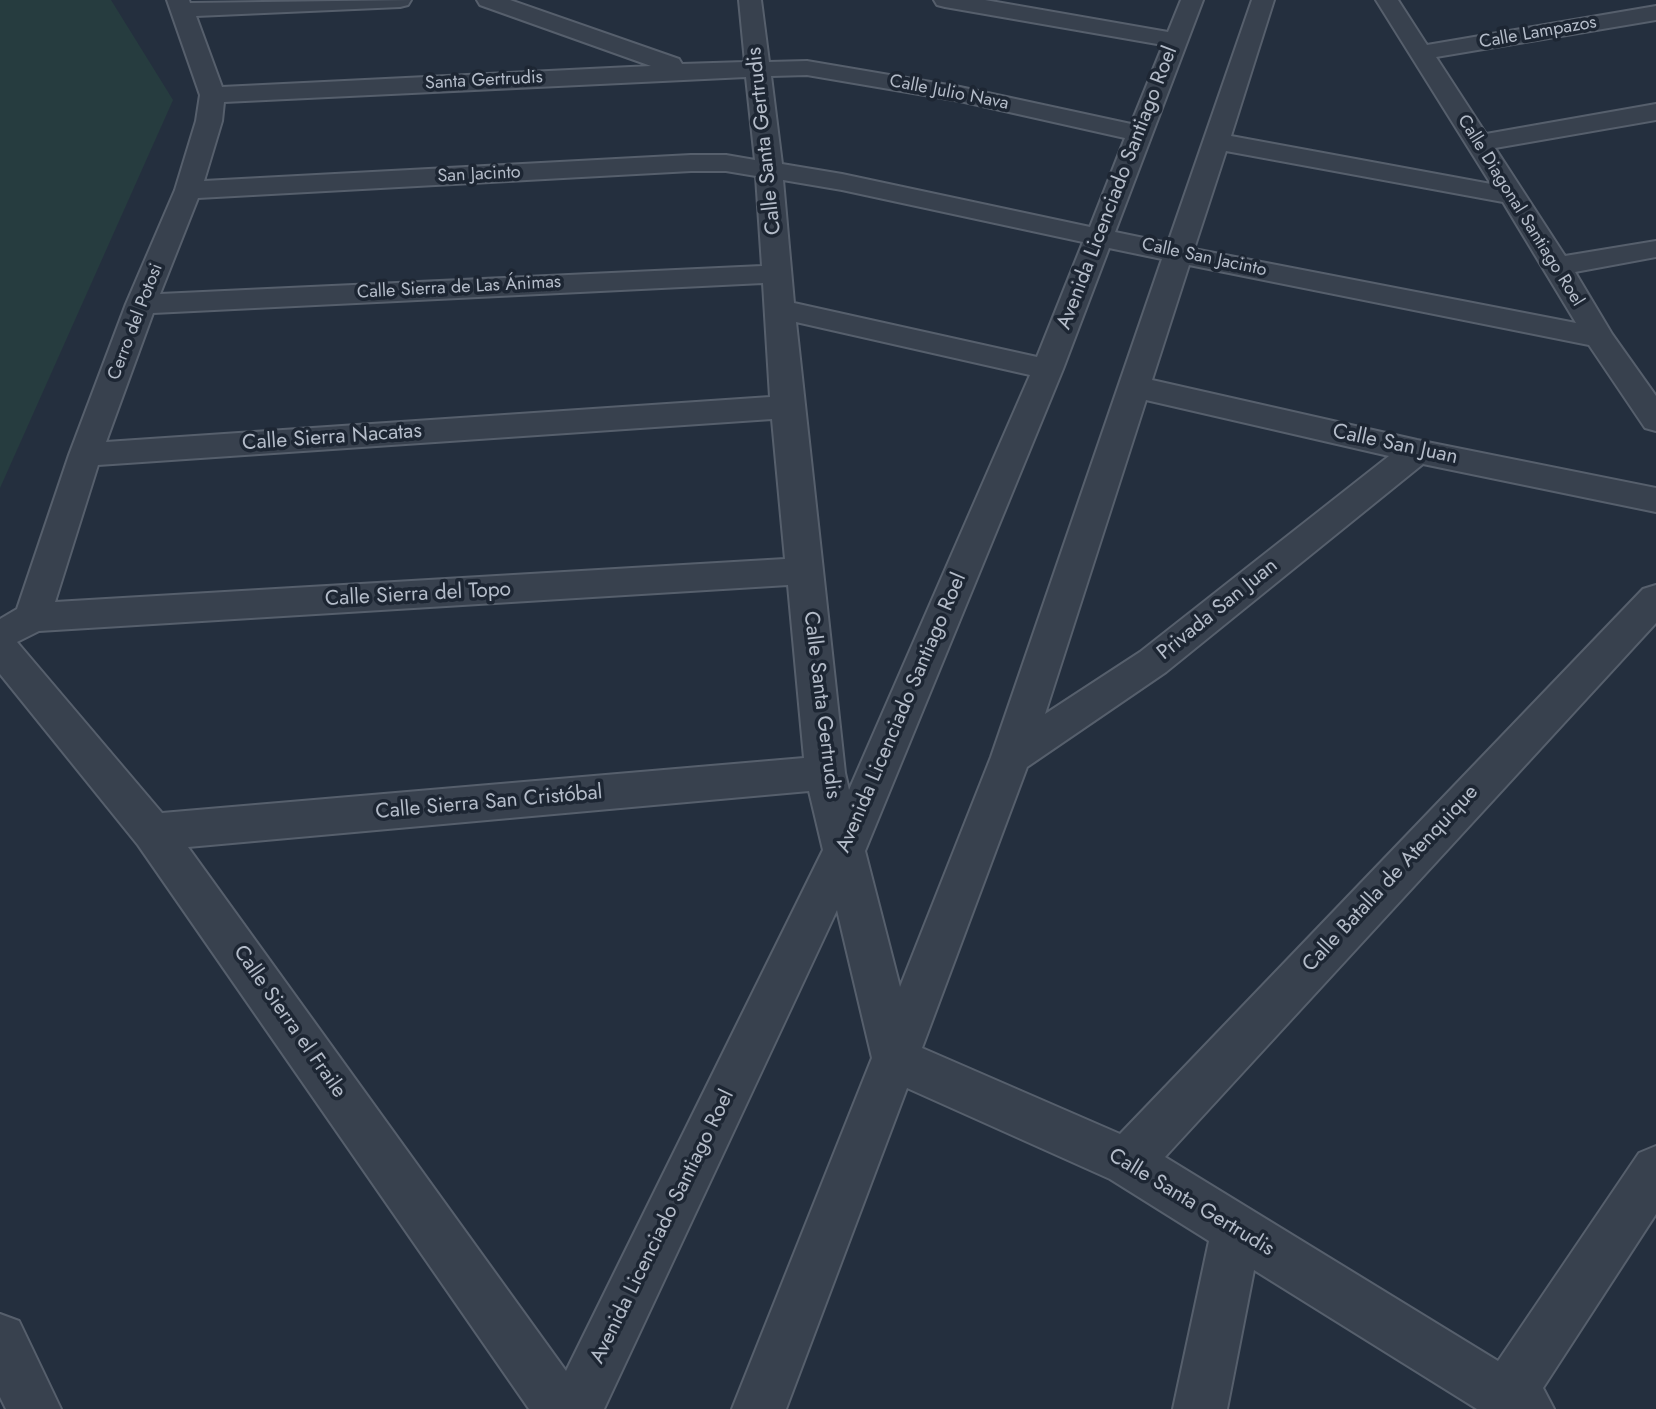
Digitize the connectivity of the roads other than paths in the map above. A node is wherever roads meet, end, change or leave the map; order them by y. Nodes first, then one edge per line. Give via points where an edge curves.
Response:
1 (400, 0) edge
2 (488, 0) edge
3 (750, 0) edge
4 (945, 0) edge
5 (1192, 0) edge
6 (1263, 0) edge
7 (1387, 0) edge
8 (179, 5) edge
9 (1656, 13) edge
10 (1176, 40) junction
11 (1420, 53) junction
12 (757, 69) junction
13 (689, 71) junction
14 (212, 95) junction
15 (1656, 112) edge
16 (1139, 133) junction
17 (1216, 141) junction
18 (1479, 143) junction
19 (769, 168) junction
20 (188, 190) junction
21 (1512, 196) junction
22 (1100, 235) junction
23 (1656, 249) edge
24 (1178, 254) junction
25 (1557, 266) junction
26 (777, 274) junction
27 (141, 304) junction
28 (780, 309) junction
29 (1599, 337) junction
30 (1048, 369) junction
31 (1135, 387) junction
32 (787, 407) junction
33 (1654, 413) edge
34 (1417, 451) junction
35 (85, 455) junction
36 (1656, 500) edge
37 (805, 572) junction
38 (1656, 599) edge
39 (16, 632) edge
40 (0, 637) edge
41 (1011, 757) junction
42 (825, 772) junction
43 (153, 832) junction
44 (844, 851) junction
45 (895, 1059) junction
46 (1127, 1161) junction
47 (1656, 1170) edge
48 (1237, 1229) junction
49 (0, 1340) edge
50 (1516, 1403) edge
51 (34, 1409) edge
52 (561, 1409) edge
53 (576, 1409) edge
54 (760, 1409) edge
55 (1200, 1409) edge

1 - 8 street
2 - 13 street
3 - 12 street, Calle Santa Gertrudis
4 - 10 street
5 - 10 street, Avenida Licenciado Santiago Roel
6 - 17 street
7 - 11 street, Calle Diagonal Santiago Roel
8 - 14 street
9 - 11 street, Calle Lampazos
10 - 16 street, Avenida Licenciado Santiago Roel
11 - 18 street, Calle Diagonal Santiago Roel
12 - 13 street, Santa Gertrudis
12 - 16 street, Calle Julio Nava via 832,71
12 - 19 street, Calle Santa Gertrudis
13 - 14 street, Santa Gertrudis
14 - 20 street, Cerro del Potosi
15 - 18 street
16 - 22 street, Avenida Licenciado Santiago Roel
17 - 21 street
17 - 24 street
18 - 21 street, Calle Diagonal Santiago Roel
19 - 20 street, San Jacinto via 691,163
19 - 22 street, Calle San Jacinto
19 - 26 street, Calle Santa Gertrudis
20 - 27 street, Cerro del Potosi
21 - 25 street, Calle Diagonal Santiago Roel
22 - 24 street, Calle San Jacinto
22 - 30 street, Avenida Licenciado Santiago Roel
23 - 25 street
24 - 29 street, Calle San Jacinto
24 - 31 street
25 - 29 street, Calle Diagonal Santiago Roel
26 - 27 street, Calle Sierra de Las Ánimas
26 - 28 street, Calle Santa Gertrudis
27 - 35 street, Cerro del Potosi
28 - 30 street
28 - 32 street, Calle Santa Gertrudis
29 - 33 street, Calle Diagonal Santiago Roel
30 - 44 street, Avenida Licenciado Santiago Roel
31 - 34 street, Calle San Juan
31 - 41 street
32 - 35 street, Calle Sierra Nacatas
32 - 37 street, Calle Santa Gertrudis
34 - 36 street, Calle San Juan
34 - 41 street, Privada San Juan via 1153,662
35 - 39 street
37 - 39 street, Calle Sierra del Topo
37 - 42 street, Calle Santa Gertrudis
38 - 46 street, Calle Batalla de Atenquique
39 - 40 street
39 - 43 street, Calle Sierra el Fraile
41 - 45 street
42 - 43 street, Calle Sierra San Cristóbal
42 - 44 street, Calle Santa Gertrudis
43 - 52 street, Calle Sierra el Fraile
44 - 45 street, Calle Santa Gertrudis
44 - 53 street, Avenida Licenciado Santiago Roel
45 - 46 street, Calle Santa Gertrudis
45 - 54 street
46 - 48 street, Calle Santa Gertrudis
47 - 50 street
48 - 50 street, Calle Santa Gertrudis
48 - 55 street
49 - 51 street

